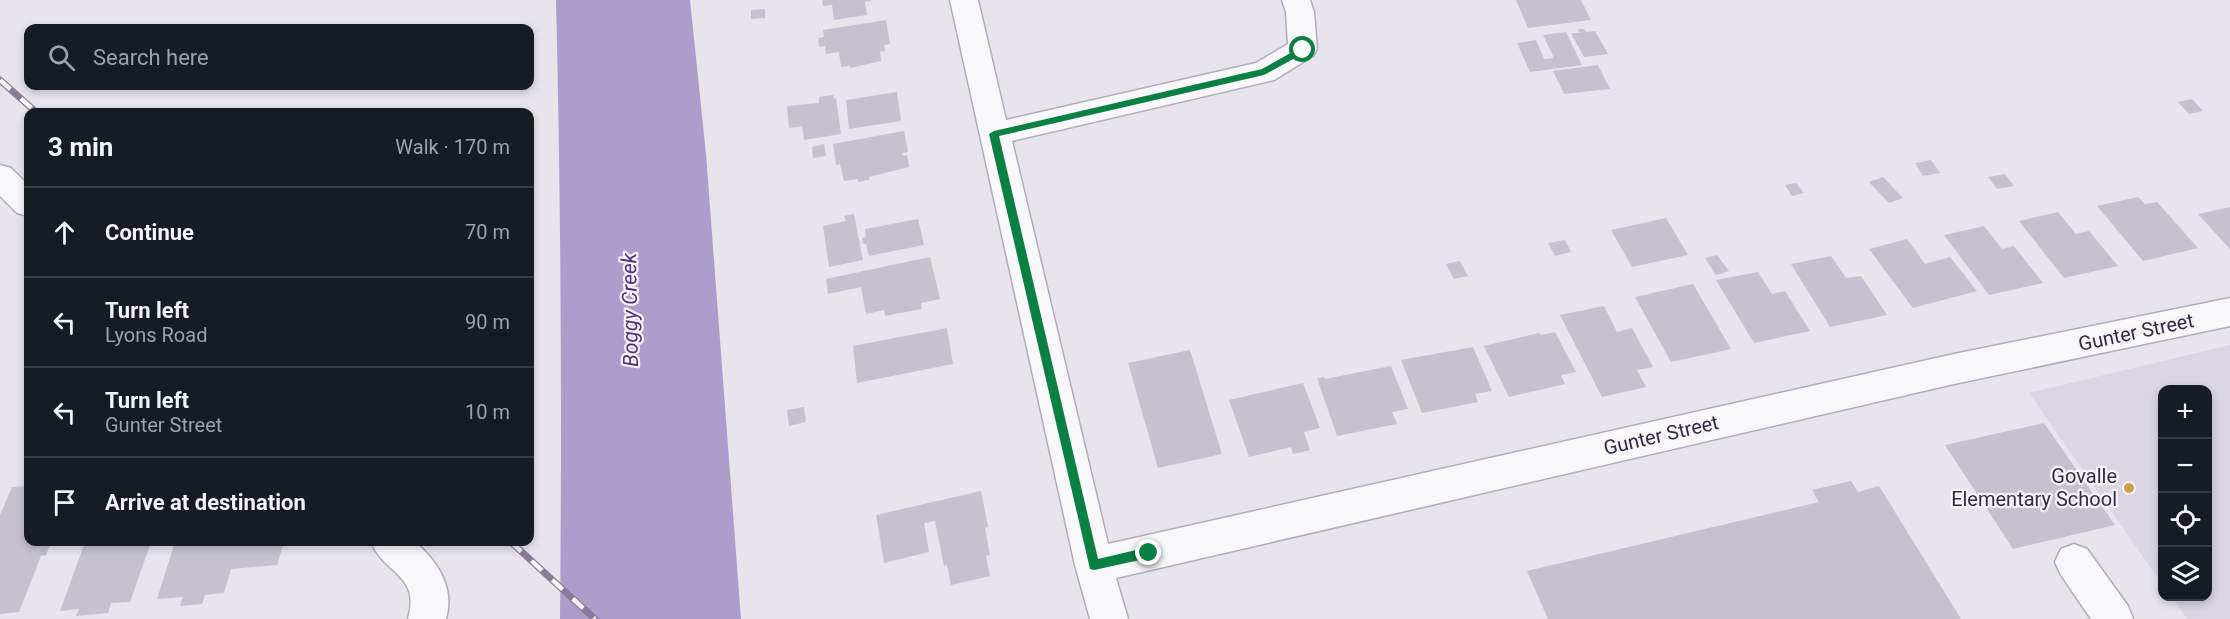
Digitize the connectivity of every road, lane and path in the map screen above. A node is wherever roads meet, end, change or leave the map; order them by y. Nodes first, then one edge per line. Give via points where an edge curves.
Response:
1 (964, 0) edge
2 (1296, 0) edge
3 (994, 134) junction
4 (0, 177) edge
5 (24, 200) edge
6 (2230, 312) edge
7 (393, 546) edge
8 (2074, 562) dead end
9 (1094, 565) junction
10 (428, 619) edge
11 (1109, 619) edge
12 (2114, 619) edge

1 - 3 street
2 - 3 street via 1303,50 1264,72
3 - 9 street
4 - 5 street
6 - 9 street, Gunter Street via 1954,369
7 - 10 street via 430,587 432,609
8 - 12 street
9 - 11 street

